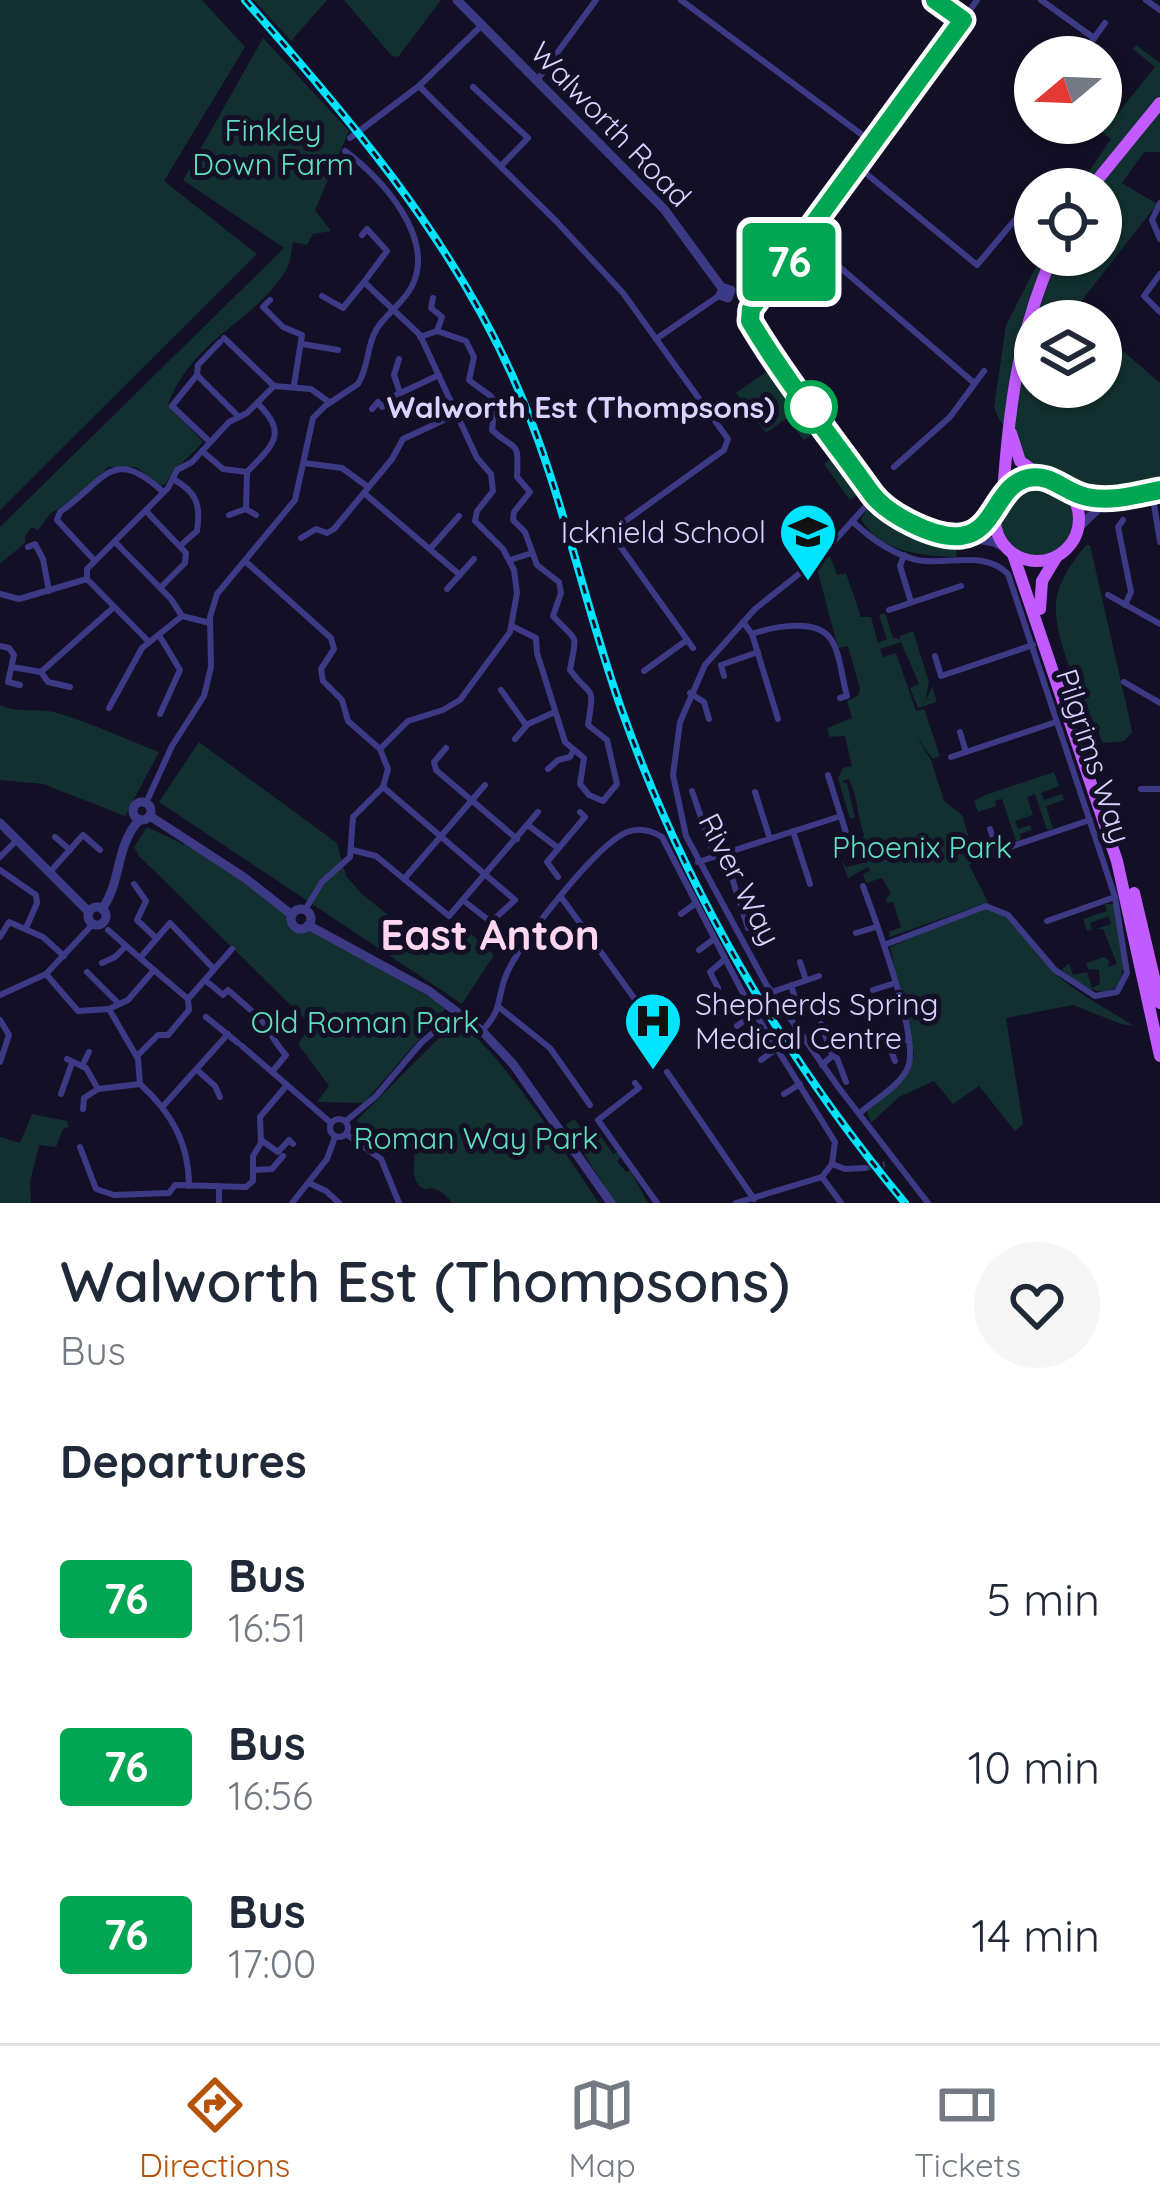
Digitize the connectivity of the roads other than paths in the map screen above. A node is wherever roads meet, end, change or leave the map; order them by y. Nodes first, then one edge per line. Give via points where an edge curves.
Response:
1 (457, 0) edge
2 (596, 0) edge
3 (681, 0) edge
4 (935, 0) edge
5 (977, 0) edge
6 (1041, 0) edge
7 (1145, 0) edge
8 (1160, 10) edge
9 (963, 20) junction
10 (1105, 23) dead end
11 (481, 26) junction
12 (1091, 36) edge
13 (1095, 36) edge
14 (536, 81) junction
15 (419, 86) junction
16 (473, 86) dead end
17 (1160, 103) edge
18 (350, 138) dead end
19 (873, 143) junction
20 (345, 151) dead end
21 (501, 166) junction
22 (856, 166) junction
23 (1107, 168) edge
24 (1160, 203) edge
25 (1014, 221) edge
26 (364, 229) dead end
27 (806, 238) junction
28 (1160, 239) edge
29 (1160, 274) edge
30 (1045, 276) edge
31 (364, 282) junction
32 (724, 294) junction
33 (322, 296) dead end
34 (433, 298) dead end
35 (270, 300) dead end
36 (262, 307) junction
37 (343, 308) junction
38 (394, 309) junction
39 (747, 312) junction
40 (1160, 313) edge
41 (254, 315) dead end
42 (352, 315) dead end
43 (437, 331) junction
44 (420, 337) junction
45 (656, 339) junction
46 (245, 342) dead end
47 (302, 344) junction
48 (237, 350) junction
49 (338, 350) dead end
50 (399, 359) dead end
51 (984, 371) dead end
52 (197, 375) junction
53 (439, 375) junction
54 (974, 382) junction
55 (295, 385) junction
56 (274, 386) junction
57 (400, 394) junction
58 (329, 402) junction
59 (257, 403) junction
60 (372, 409) dead end
61 (457, 414) junction
62 (238, 416) junction
63 (1009, 420) junction
64 (210, 442) junction
65 (202, 451) junction
66 (304, 464) junction
67 (894, 466) dead end
68 (248, 472) junction
69 (1042, 478) junction
70 (173, 479) junction
71 (366, 490) junction
72 (1066, 490) junction
73 (1156, 491) edge
74 (164, 493) junction
75 (874, 497) junction
76 (1118, 498) junction
77 (1000, 502) junction
78 (246, 509) junction
79 (146, 511) junction
80 (229, 515) dead end
81 (256, 515) dead end
82 (459, 516) dead end
83 (852, 521) junction
84 (1118, 524) dead end
85 (1078, 527) junction
86 (964, 536) junction
87 (301, 538) dead end
88 (34, 542) dead end
89 (115, 542) junction
90 (1160, 542) edge
91 (182, 545) junction
92 (430, 549) junction
93 (1011, 551) junction
94 (532, 553) junction
95 (904, 555) junction
96 (1058, 555) junction
97 (474, 559) dead end
98 (510, 560) junction
99 (244, 561) junction
100 (95, 562) junction
101 (460, 574) junction
102 (87, 579) junction
103 (961, 586) dead end
104 (160, 588) junction
105 (447, 590) dead end
106 (49, 591) junction
107 (0, 594) edge
108 (1108, 596) dead end
109 (911, 602) junction
110 (1125, 604) junction
111 (114, 607) junction
112 (889, 610) dead end
113 (182, 616) junction
114 (742, 621) junction
115 (210, 623) junction
116 (1160, 624) edge
117 (512, 626) junction
118 (752, 634) junction
119 (160, 635) junction
120 (1038, 639) junction
121 (687, 640) junction
122 (149, 642) junction
123 (0, 646) edge
124 (693, 648) dead end
125 (758, 652) junction
126 (934, 656) dead end
127 (12, 667) junction
128 (644, 671) dead end
129 (41, 672) junction
130 (724, 676) dead end
131 (1124, 682) dead end
132 (20, 685) dead end
133 (70, 687) dead end
134 (501, 690) dead end
135 (690, 693) junction
136 (840, 698) dead end
137 (1160, 703) edge
138 (109, 708) dead end
139 (555, 712) junction
140 (160, 714) dead end
141 (710, 719) dead end
142 (778, 719) dead end
143 (1057, 722) junction
144 (526, 725) junction
145 (960, 733) dead end
146 (515, 739) dead end
147 (446, 748) dead end
148 (380, 749) junction
149 (573, 751) junction
150 (1075, 751) junction
151 (966, 752) junction
152 (951, 757) dead end
153 (548, 769) dead end
154 (1082, 772) junction
155 (828, 775) dead end
156 (485, 785) dead end
157 (383, 787) junction
158 (1141, 789) dead end
159 (1160, 789) edge
160 (692, 790) dead end
161 (755, 792) dead end
162 (473, 798) junction
163 (1100, 802) junction
164 (146, 803) joint
165 (538, 812) dead end
166 (580, 812) dead end
167 (841, 816) junction
168 (144, 818) junction
169 (1090, 820) junction
170 (0, 823) edge
171 (529, 826) junction
172 (990, 829) dead end
173 (793, 831) junction
174 (442, 834) junction
175 (56, 836) dead end
176 (517, 839) junction
177 (770, 839) junction
178 (848, 839) dead end
179 (16, 840) junction
180 (558, 848) junction
181 (70, 850) junction
182 (100, 850) dead end
183 (352, 850) junction
184 (724, 854) junction
185 (0, 857) edge
186 (714, 857) junction
187 (698, 862) junction
188 (677, 867) junction
189 (0, 870) edge
190 (50, 872) junction
191 (488, 873) junction
192 (669, 873) dead end
193 (558, 877) dead end
194 (404, 879) junction
195 (134, 884) dead end
196 (810, 884) dead end
197 (865, 892) junction
198 (880, 894) dead end
199 (855, 895) dead end
200 (561, 897) junction
201 (1115, 897) junction
202 (464, 901) junction
203 (696, 903) junction
204 (305, 910) junction
205 (0, 912) edge
206 (681, 914) dead end
207 (292, 915) junction
208 (91, 918) junction
209 (1047, 921) dead end
210 (9, 922) junction
211 (308, 926) junction
212 (877, 927) junction
213 (26, 928) junction
214 (748, 928) dead end
215 (108, 930) dead end
216 (856, 933) dead end
217 (0, 937) edge
218 (157, 938) junction
219 (714, 939) junction
220 (884, 945) junction
221 (126, 946) junction
222 (232, 950) dead end
223 (699, 950) dead end
224 (64, 956) junction
225 (140, 958) junction
226 (724, 959) junction
227 (800, 962) dead end
228 (102, 963) dead end
229 (214, 969) junction
230 (154, 970) junction
231 (87, 972) dead end
232 (46, 974) junction
233 (819, 976) dead end
234 (205, 980) junction
235 (806, 980) junction
236 (895, 982) junction
237 (791, 986) junction
238 (718, 988) dead end
239 (873, 990) dead end
240 (772, 992) junction
241 (249, 993) dead end
242 (0, 995) edge
243 (188, 999) junction
244 (241, 1002) junction
245 (1160, 1003) edge
246 (119, 1004) junction
247 (500, 1008) junction
248 (798, 1008) dead end
249 (109, 1009) junction
250 (457, 1012) junction
251 (755, 1013) junction
252 (206, 1017) dead end
253 (0, 1020) edge
254 (821, 1024) dead end
255 (736, 1026) dead end
256 (482, 1031) junction
257 (229, 1034) junction
258 (630, 1034) dead end
259 (908, 1039) junction
260 (776, 1049) junction
261 (89, 1052) dead end
262 (136, 1056) junction
263 (832, 1056) junction
264 (1160, 1056) edge
265 (761, 1060) dead end
266 (895, 1061) dead end
267 (0, 1062) edge
268 (822, 1065) junction
269 (82, 1066) junction
270 (197, 1070) junction
271 (272, 1072) junction
272 (667, 1072) dead end
273 (846, 1082) dead end
274 (635, 1083) dead end
275 (140, 1084) junction
276 (287, 1084) junction
277 (800, 1084) junction
278 (98, 1089) junction
279 (61, 1094) dead end
280 (784, 1094) dead end
281 (220, 1097) dead end
282 (164, 1105) junction
283 (590, 1105) dead end
284 (83, 1109) dead end
285 (861, 1112) junction
286 (346, 1121) junction
287 (331, 1123) junction
288 (346, 1135) junction
289 (335, 1137) junction
290 (261, 1141) junction
291 (293, 1144) dead end
292 (79, 1153) dead end
293 (283, 1156) dead end
294 (895, 1160) junction
295 (832, 1164) junction
296 (885, 1164) tunnel mouth
297 (866, 1168) tunnel mouth
298 (254, 1170) junction
299 (822, 1178) junction
300 (309, 1183) junction
301 (189, 1186) junction
302 (219, 1186) junction
303 (169, 1193) junction
304 (114, 1199) edge
305 (754, 1199) junction
306 (169, 1203) edge
307 (219, 1203) edge
308 (292, 1203) edge
309 (339, 1203) edge
310 (399, 1203) edge
311 (611, 1203) edge
312 (657, 1203) edge
313 (736, 1203) edge
314 (841, 1203) edge
315 (928, 1203) edge

1 - 11 street, Walworth Road
2 - 14 street
3 - 19 street
4 - 9 street
5 - 9 street
6 - 12 street
7 - 8 street
9 - 19 street
10 - 13 street
11 - 14 street, Walworth Road
11 - 15 street
14 - 32 street, Walworth Road via 664,209
15 - 18 street
15 - 21 street
16 - 21 street via 528,139
17 - 23 main road
19 - 22 street
20 - 38 street via 388,195 416,242 414,280
21 - 45 street via 623,293
22 - 25 street via 977,265
22 - 27 street
24 - 28 street via 1152,220
26 - 31 street via 387,251
27 - 39 street
27 - 54 street
29 - 40 street via 1144,296
30 - 63 main road via 1023,336
31 - 37 street
31 - 38 street
32 - 39 street, Walworth Road
32 - 45 street
33 - 37 street
34 - 43 street via 431,308 442,317
35 - 36 street
36 - 41 street
36 - 47 street via 301,332
37 - 42 street
38 - 44 street
38 - 58 street via 373,336 358,384
39 - 75 street, Walworth Road
43 - 44 street
43 - 94 street via 466,341 474,357 469,380 498,404 491,427 514,443 517,477 530,490 513,517
44 - 53 street
45 - 121 street via 729,443 610,532
46 - 48 street
47 - 49 street
47 - 55 street
48 - 52 street via 222,340
48 - 56 street
50 - 57 street
51 - 54 street
52 - 62 street
52 - 64 street via 172,406
53 - 57 street
53 - 61 street
54 - 67 street via 950,417
55 - 56 street
55 - 58 street
56 - 59 street
57 - 60 street
58 - 66 street via 308,430
59 - 62 street
59 - 68 street via 276,435
61 - 71 street via 405,438
61 - 98 street via 493,480 476,523
62 - 64 street
63 - 69 main road via 1018,457
63 - 77 main road
64 - 65 street
65 - 68 street via 223,470
65 - 70 street
66 - 71 street via 345,469
66 - 99 street via 295,500
68 - 78 street
69 - 72 main road
69 - 77 main road via 1021,481
70 - 74 street
70 - 91 street via 199,502 197,531
71 - 87 street via 331,532
71 - 92 street
72 - 76 street
72 - 85 main road
73 - 76 street
73 - 90 street
74 - 79 street
74 - 100 street via 143,473 118,467 60,512 56,520
75 - 83 street, River Way
75 - 86 street, Walworth Road via 918,526
76 - 85 street
77 - 86 street
77 - 93 main road via 998,532
78 - 80 street
78 - 81 street
79 - 89 street
79 - 91 street
82 - 92 street
83 - 95 street, Pilgrims Way
83 - 114 street, River Way
84 - 110 street via 1131,592
85 - 96 main road
86 - 93 street, Walworth Road
88 - 106 street
89 - 100 street
89 - 104 street
91 - 104 street via 185,562
92 - 101 street
93 - 96 main road via 1038,561
93 - 120 main road
94 - 98 street
94 - 149 street via 559,582 553,616 572,630 570,670 587,684 588,724 612,755 617,784 603,800 582,789 585,760
95 - 109 street
95 - 120 street, Pilgrims Way via 989,561 1008,574
96 - 120 main road via 1040,587
97 - 101 street
98 - 117 street via 517,588
99 - 115 street via 217,594
99 - 148 street via 331,638 322,678 350,724
100 - 102 street
101 - 105 street
102 - 106 street
102 - 111 street
103 - 109 street
104 - 113 street
106 - 107 street
108 - 110 street
109 - 112 street
110 - 116 street
111 - 122 street
111 - 129 street
113 - 115 street
113 - 119 street
114 - 118 street
114 - 135 street, River Way
115 - 164 street via 209,698 172,746
117 - 139 street via 536,638
117 - 148 street via 460,700 404,723
118 - 125 street
118 - 136 street via 821,631 832,640 847,696
119 - 122 street
119 - 140 street via 181,670
120 - 126 street via 941,676
120 - 143 street, Pilgrims Way
120 - 150 main road
121 - 124 street
121 - 128 street
122 - 138 street
123 - 127 street via 12,651
125 - 130 street via 721,665
125 - 142 street
127 - 129 street
127 - 132 street via 8,682
129 - 133 street
131 - 137 street
134 - 144 street
135 - 141 street
135 - 187 street, River Way via 673,775
139 - 144 street
139 - 149 street
143 - 150 street, Pilgrims Way
143 - 151 street
144 - 146 street
145 - 151 street
147 - 162 street via 435,768
148 - 157 street via 388,769
149 - 153 street
150 - 154 main road
151 - 152 street
154 - 163 main road
154 - 169 street, Pilgrims Way
155 - 167 street
156 - 162 street
157 - 174 street
157 - 183 street via 355,813
158 - 159 street
160 - 186 street
161 - 177 street
162 - 174 street
162 - 176 street
163 - 245 main road via 1135,897
163 - 264 main road
164 - 168 street via 134,809
165 - 171 street
166 - 180 street via 585,818
167 - 173 street
167 - 178 street
168 - 207 street
168 - 208 street via 124,839 115,887
169 - 172 street via 995,852
169 - 201 street, Pilgrims Way
170 - 179 street
171 - 176 street
171 - 180 street
173 - 177 street
173 - 196 street
174 - 191 street
174 - 194 street
175 - 181 street
176 - 191 street
177 - 184 street
179 - 185 street
179 - 190 street
180 - 193 street via 547,864
181 - 182 street via 83,835
181 - 190 street
183 - 194 street via 376,856
183 - 204 street
184 - 186 street
184 - 214 street
186 - 187 street
187 - 240 street, River Way
188 - 192 street
188 - 200 street via 654,832 625,833
188 - 203 street
189 - 213 street via 36,895
190 - 208 street
191 - 202 street
191 - 202 street via 514,903 490,922
194 - 202 street via 447,915
195 - 218 street via 146,901 136,920
197 - 198 street
197 - 199 street
197 - 212 street
200 - 247 street via 507,974
200 - 258 street via 650,1020
201 - 209 street
201 - 220 street, Pilgrims Way via 1126,973 1111,995 1095,996 1055,970 994,908
203 - 206 street
203 - 219 street
204 - 207 street
204 - 211 street
205 - 210 street
207 - 211 street via 296,927
208 - 224 street
210 - 213 street
210 - 217 street
211 - 250 street
212 - 216 street
212 - 220 street
213 - 224 street
215 - 221 street
218 - 225 street
218 - 229 street via 172,923
219 - 223 street
219 - 226 street
220 - 236 street
221 - 225 street
221 - 228 street
222 - 229 street
224 - 232 street
225 - 230 street
226 - 238 street via 710,972
226 - 251 street
227 - 235 street
229 - 234 street
230 - 243 street
230 - 246 street
231 - 246 street
232 - 242 street
232 - 249 street via 78,1011
233 - 235 street
234 - 243 street
234 - 244 street
235 - 237 street
236 - 239 street
236 - 259 street
237 - 240 street
237 - 248 street
240 - 268 street, River Way
241 - 244 street
243 - 262 street via 189,1010 168,1035
244 - 271 street via 287,1054
246 - 249 street
247 - 256 street
247 - 283 street via 550,1048
249 - 262 street
250 - 256 street
250 - 286 street
251 - 255 street
251 - 260 street
252 - 257 street
253 - 267 street via 9,1035
254 - 263 street
256 - 311 street
257 - 270 street
257 - 271 street
259 - 266 street via 889,1045
259 - 285 street via 907,1071
260 - 265 street
260 - 277 street
261 - 269 street
262 - 275 street
263 - 268 street
263 - 273 street
268 - 285 street, River Way
269 - 278 street
269 - 279 street via 70,1061
270 - 281 street
270 - 282 street
271 - 276 street
272 - 305 street
274 - 312 street via 639,1088 598,1120
275 - 278 street
275 - 282 street
276 - 287 street
276 - 290 street via 261,1114
277 - 280 street
277 - 295 street via 833,1133
278 - 284 street
282 - 301 street via 187,1152
285 - 294 street, River Way
286 - 287 street
286 - 288 street
287 - 289 street
288 - 289 street
288 - 310 street via 381,1159
289 - 300 street
290 - 291 street via 278,1151 289,1139
290 - 298 street
292 - 304 street via 96,1189
293 - 298 street via 272,1169
294 - 296 street
294 - 315 street, River Way
295 - 297 street
295 - 299 street
298 - 302 street via 249,1186
299 - 305 street
299 - 314 street
300 - 308 street
300 - 309 street
301 - 302 street
301 - 303 street
302 - 307 street
303 - 304 street
303 - 306 street
305 - 313 street

